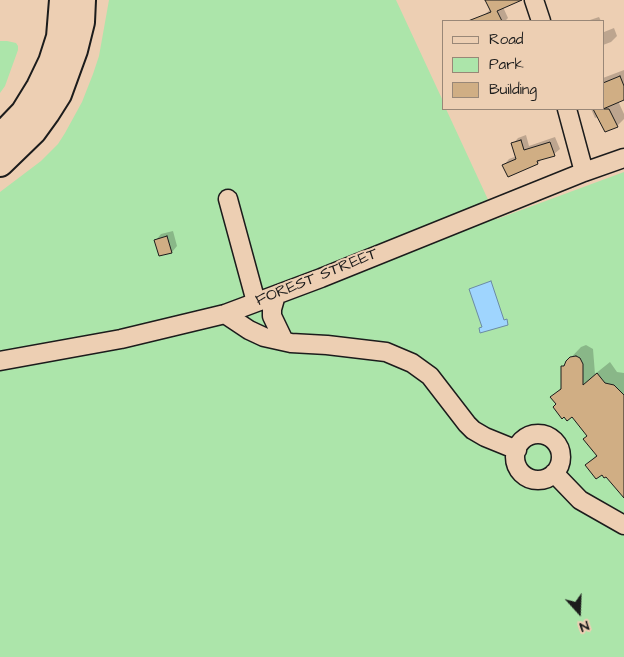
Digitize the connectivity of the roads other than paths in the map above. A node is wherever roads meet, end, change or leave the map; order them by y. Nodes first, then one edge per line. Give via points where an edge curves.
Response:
1 (63, 0) edge
2 (82, 0) edge
3 (534, 0) edge
4 (541, 20) edge
5 (567, 110) edge
6 (0, 138) edge
7 (624, 158) edge
8 (0, 163) edge
9 (584, 172) junction
10 (228, 199) dead end
11 (276, 295) junction
12 (256, 302) junction
13 (225, 314) junction
14 (284, 341) junction
15 (0, 361) edge
16 (517, 450) junction
17 (554, 473) junction
18 (624, 525) edge

1 - 6 highway via 60,37 52,62 24,113
2 - 8 highway via 74,50 58,94 33,130
3 - 4 street
5 - 9 street
7 - 9 street, FOREST STREET
9 - 11 street, FOREST STREET
10 - 12 street
11 - 12 street, FOREST STREET
11 - 14 street via 272,316
12 - 13 street, FOREST STREET
13 - 14 street via 264,337
13 - 15 street, FOREST STREET via 121,339
14 - 16 street via 386,352 412,363 430,376 473,430
16 - 17 street via 516,462 524,474 538,480
16 - 17 street via 528,436 543,434 550,437 560,448 561,456
17 - 18 street via 580,500

